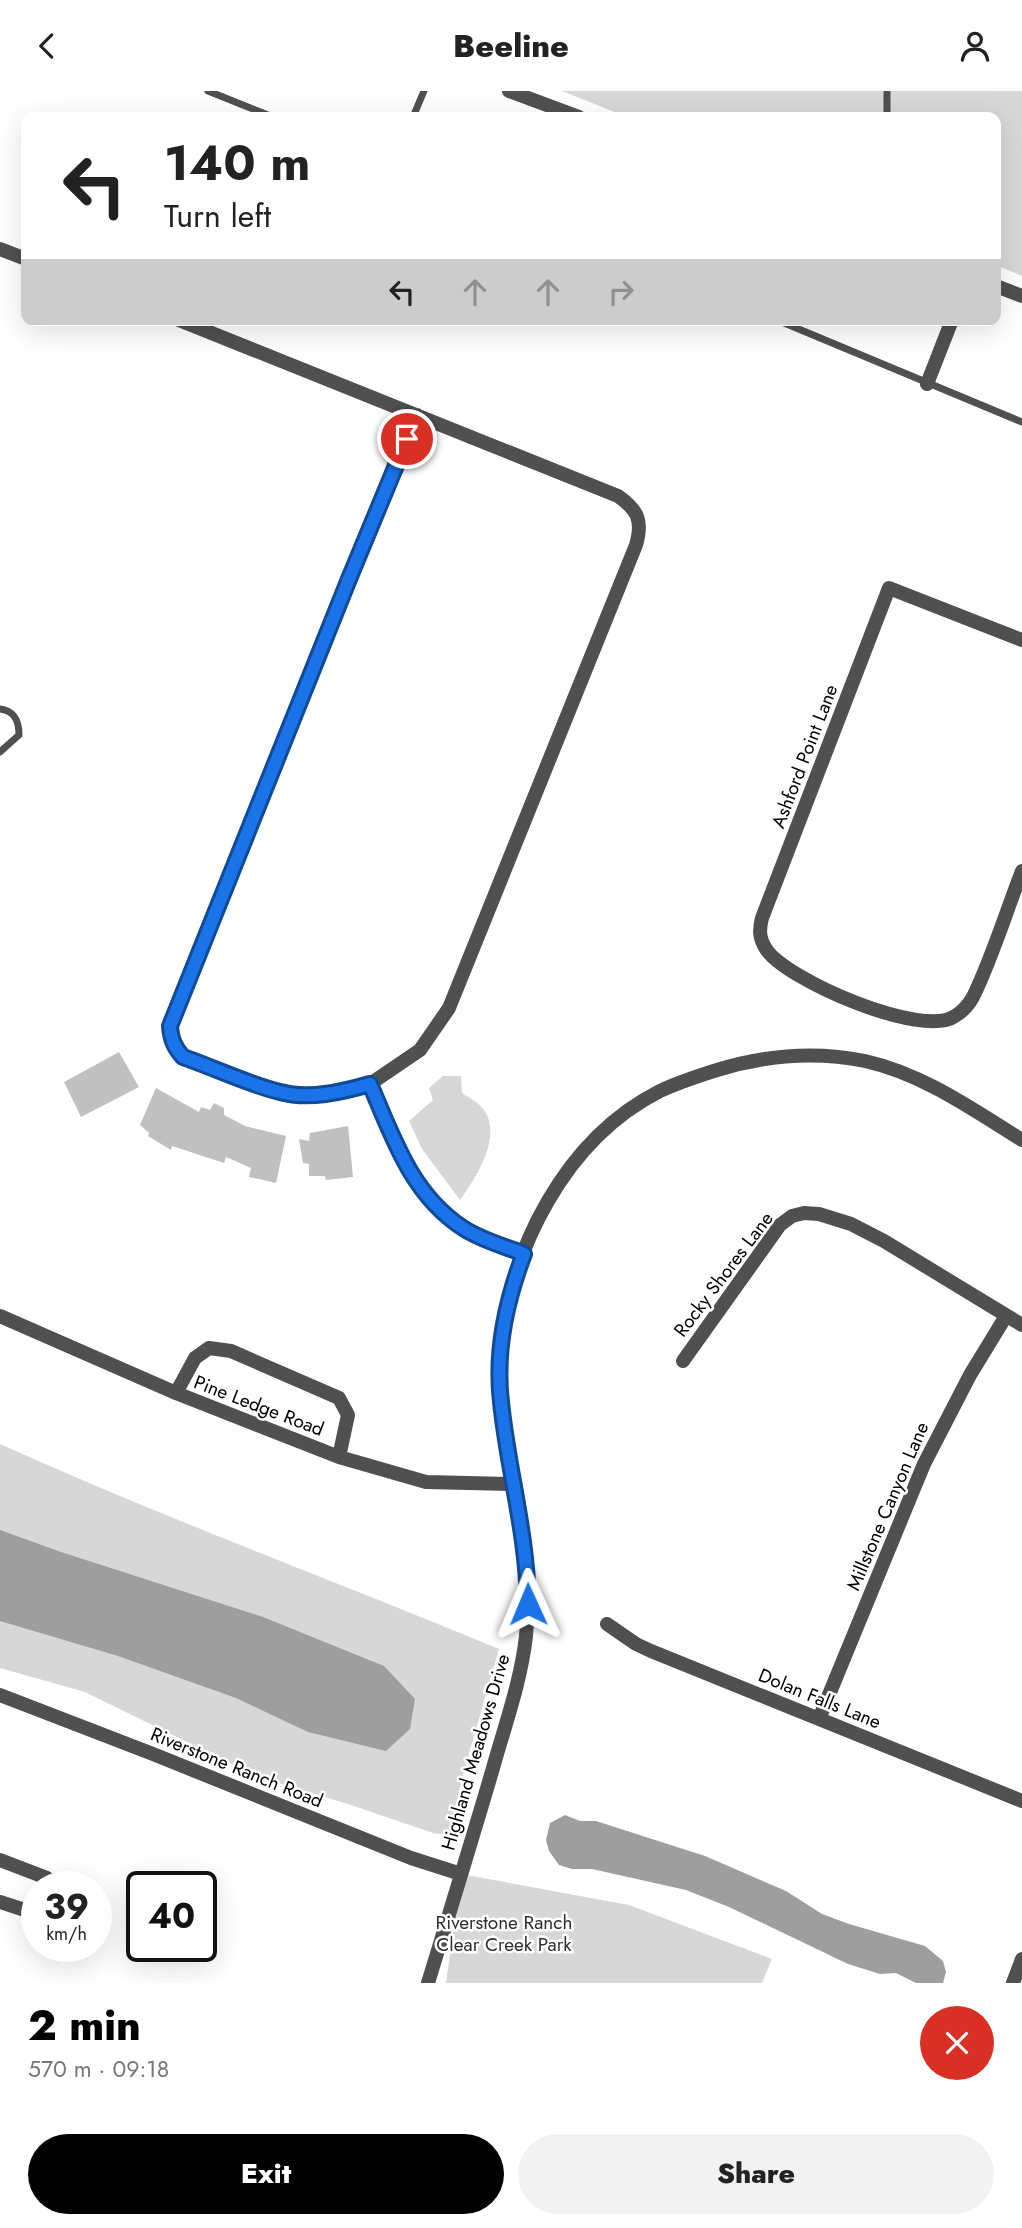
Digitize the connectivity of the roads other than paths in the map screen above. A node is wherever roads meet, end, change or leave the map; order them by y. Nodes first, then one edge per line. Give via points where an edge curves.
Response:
1 (208, 91) edge
2 (424, 91) edge
3 (509, 91) edge
4 (887, 91) edge
5 (260, 112) edge
6 (415, 112) edge
7 (566, 112) edge
8 (887, 112) edge
9 (0, 249) edge
10 (21, 257) edge
11 (1001, 288) edge
12 (1022, 296) edge
13 (194, 326) edge
14 (791, 326) edge
15 (950, 326) edge
16 (927, 384) junction
17 (417, 415) junction
18 (1022, 422) edge
19 (1022, 640) edge
20 (0, 709) edge
21 (0, 752) edge
22 (1022, 871) edge
23 (370, 1084) junction
24 (1022, 1140) edge
25 (524, 1254) junction
26 (0, 1316) edge
27 (1006, 1316) junction
28 (1022, 1325) edge
29 (683, 1361) dead end
30 (176, 1393) junction
31 (339, 1457) junction
32 (515, 1484) junction
33 (607, 1623) dead end
34 (0, 1696) edge
35 (819, 1719) junction
36 (1022, 1801) edge
37 (0, 1860) edge
38 (29, 1871) edge
39 (461, 1874) junction
40 (0, 1902) edge
41 (21, 1909) edge
42 (1022, 1959) edge
43 (428, 1983) edge
44 (1013, 1983) edge

1 - 5 lane
2 - 6 lane
3 - 7 street
4 - 8 lane
9 - 10 street
11 - 12 street
13 - 17 street
14 - 16 lane
15 - 16 street
16 - 18 lane
17 - 23 street via 618,496 631,505 640,530 449,1008 420,1050
17 - 23 street via 170,1026 175,1048 183,1057 281,1093 337,1093
19 - 22 street, Ashford Point Lane via 890,588 762,918 761,940 786,968 852,1001 923,1021 945,1021 973,998
20 - 21 lane via 9,710 19,726 19,735
23 - 25 street via 407,1167 424,1193 466,1230
24 - 25 street, Highland Meadows Drive via 922,1080 892,1069 804,1054 741,1062 658,1093 632,1108 590,1145 556,1186
25 - 32 street, Highland Meadows Drive via 504,1319 500,1357 500,1399
26 - 30 street, Pine Ledge Road
27 - 28 street
27 - 29 street, Rocky Shores Lane via 868,1232 827,1217 797,1213 773,1233
27 - 35 street, Millstone Canyon Lane via 924,1464
30 - 31 street, Pine Ledge Road
30 - 31 street via 195,1357 209,1348 231,1352 339,1398 348,1415
31 - 32 street, Pine Ledge Road via 426,1482
32 - 39 street, Highland Meadows Drive via 528,1572 522,1665
33 - 35 street, Dolan Falls Lane via 651,1651
34 - 39 street, Riverstone Ranch Road
35 - 36 street, Dolan Falls Lane
37 - 38 street
39 - 43 street, Highland Meadows Drive
40 - 41 street
42 - 44 street

